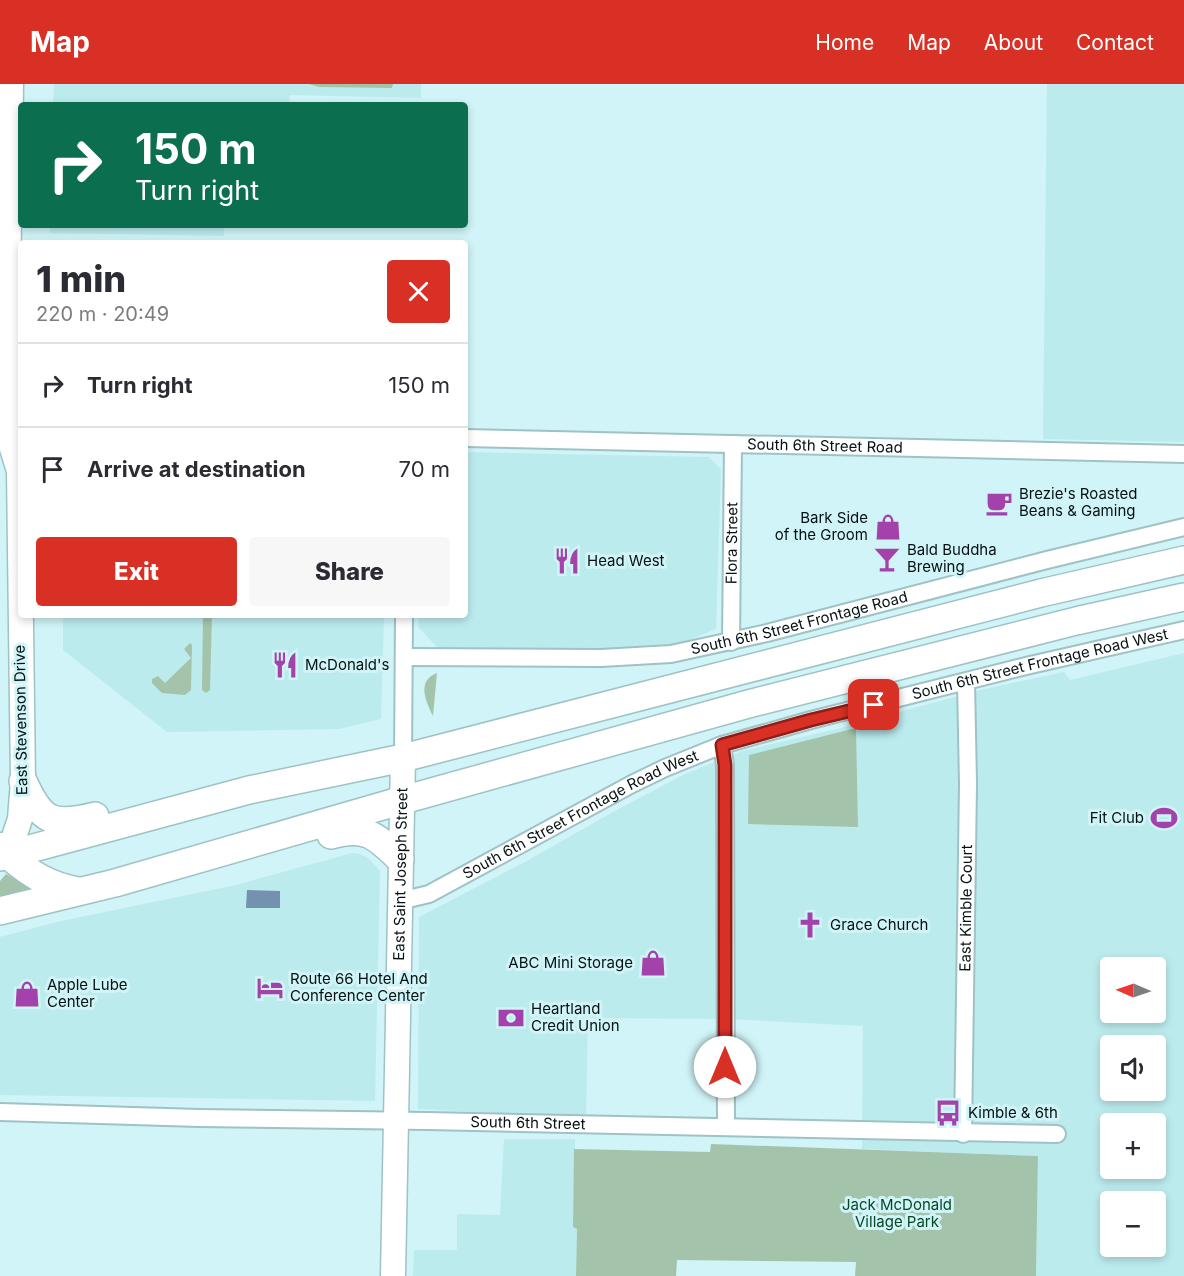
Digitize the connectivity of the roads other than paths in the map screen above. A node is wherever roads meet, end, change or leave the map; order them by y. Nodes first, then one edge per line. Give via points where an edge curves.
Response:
1 (11, 84) edge
2 (5, 194) edge
3 (7, 434) edge
4 (468, 438) edge
5 (733, 444) junction
6 (1184, 454) edge
7 (18, 468) edge
8 (1184, 527) edge
9 (1184, 560) edge
10 (1184, 597) edge
11 (21, 618) edge
12 (404, 618) edge
13 (1184, 630) edge
14 (731, 642) junction
15 (405, 657) junction
16 (966, 682) junction
17 (722, 745) junction
18 (404, 758) junction
19 (304, 777) junction
20 (23, 781) junction
21 (402, 800) junction
22 (2, 856) edge
23 (400, 859) junction
24 (167, 867) junction
25 (81, 891) junction
26 (400, 901) junction
27 (0, 910) edge
28 (0, 1112) edge
29 (396, 1120) junction
30 (726, 1127) junction
31 (963, 1134) junction
32 (1057, 1134) dead end
33 (393, 1276) edge

1 - 2 main road, East Stevenson Drive
2 - 3 main road, East Stevenson Drive
3 - 7 main road, East Stevenson Drive
4 - 5 street, South 6th Street Road
5 - 6 street, South 6th Street Road
5 - 14 street, Flora Street
8 - 14 street, South 6th Street Frontage Road
9 - 18 main road via 1041,593
10 - 21 main road via 764,700
11 - 20 main road, East Stevenson Drive
12 - 15 street, East Saint Joseph Street
13 - 16 street, South 6th Street Frontage Road West
14 - 15 street, South 6th Street Frontage Road via 639,657
15 - 18 street, East Saint Joseph Street
16 - 17 street, South 6th Street Frontage Road West
16 - 31 street, East Kimble Court
17 - 26 street, South 6th Street Frontage Road West via 632,784 429,894
17 - 30 street
18 - 19 main road
18 - 21 main road, East Saint Joseph Street
19 - 20 main road via 235,780 59,822 38,810
19 - 22 main road
20 - 22 main road, East Stevenson Drive via 20,819
21 - 23 main road, East Saint Joseph Street
21 - 24 main road
22 - 25 main road via 44,882
23 - 24 main road via 369,833 348,830 201,871
23 - 26 main road, East Saint Joseph Street
24 - 25 main road
25 - 27 main road
26 - 29 main road, East Saint Joseph Street
28 - 29 street, South 6th Street
29 - 30 street, South 6th Street
29 - 33 main road, East Saint Joseph Street
30 - 31 street, South 6th Street
31 - 32 street, South 6th Street

